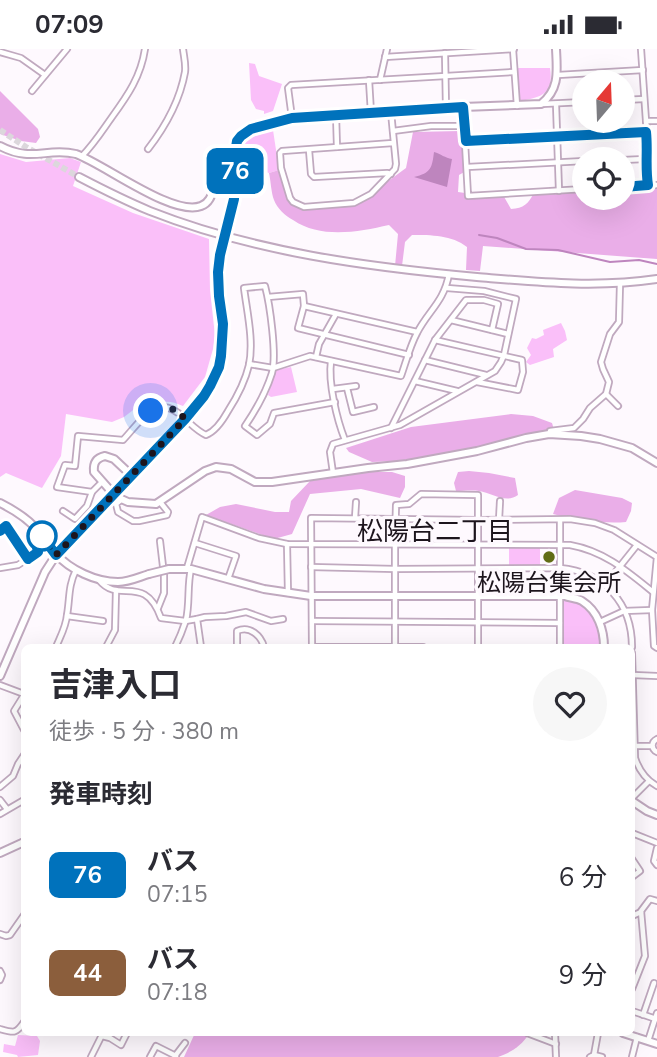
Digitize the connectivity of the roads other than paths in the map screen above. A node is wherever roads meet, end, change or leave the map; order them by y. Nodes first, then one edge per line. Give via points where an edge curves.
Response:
1 (67, 49) edge
2 (145, 49) edge
3 (183, 49) edge
4 (387, 49) edge
5 (513, 49) edge
6 (556, 49) edge
7 (641, 49) edge
8 (470, 50) edge
9 (0, 52) edge
10 (445, 53) junction
11 (385, 57) junction
12 (643, 70) junction
13 (514, 72) junction
14 (45, 75) junction
15 (558, 75) junction
16 (444, 76) junction
17 (380, 80) junction
18 (369, 81) junction
19 (32, 91) dead end
20 (635, 99) edge
21 (644, 99) junction
22 (572, 103) edge
23 (541, 104) junction
24 (556, 104) junction
25 (517, 106) junction
26 (463, 107) junction
27 (446, 108) junction
28 (391, 112) junction
29 (372, 113) junction
30 (336, 115) junction
31 (292, 118) junction
32 (646, 121) junction
33 (657, 121) edge
34 (464, 126) junction
35 (393, 131) junction
36 (646, 132) junction
37 (556, 137) junction
38 (466, 141) junction
39 (393, 143) junction
40 (0, 146) edge
41 (337, 147) junction
42 (148, 149) dead end
43 (309, 150) junction
44 (82, 156) junction
45 (635, 159) edge
46 (645, 159) junction
47 (572, 161) edge
48 (558, 162) junction
49 (467, 167) junction
50 (235, 169) junction
51 (391, 174) junction
52 (79, 177) tunnel mouth
53 (648, 185) junction
54 (657, 185) edge
55 (635, 186) edge
56 (572, 190) edge
57 (559, 191) junction
58 (225, 236) junction
59 (449, 274) junction
60 (657, 279) edge
61 (620, 284) junction
62 (447, 288) junction
63 (268, 297) junction
64 (304, 306) junction
65 (336, 313) junction
66 (450, 320) junction
67 (492, 330) junction
68 (417, 332) junction
69 (508, 334) junction
70 (324, 335) junction
71 (435, 340) junction
72 (409, 355) junction
73 (503, 355) junction
74 (316, 357) junction
75 (425, 360) junction
76 (331, 361) junction
77 (249, 365) junction
78 (273, 367) junction
79 (487, 375) junction
80 (415, 381) junction
81 (477, 382) junction
82 (356, 386) dead end
83 (347, 388) junction
84 (333, 389) junction
85 (458, 391) junction
86 (606, 394) junction
87 (335, 402) junction
88 (374, 407) dead end
89 (618, 407) dead end
90 (185, 419) junction
91 (391, 428) junction
92 (540, 435) junction
93 (345, 440) junction
94 (657, 463) edge
95 (333, 473) junction
96 (131, 475) junction
97 (102, 482) junction
98 (109, 489) dead end
99 (92, 492) junction
100 (120, 499) joint
101 (500, 501) dead end
102 (160, 502) junction
103 (356, 502) dead end
104 (0, 503) edge
105 (63, 511) dead end
106 (355, 518) junction
107 (395, 519) junction
108 (478, 520) junction
109 (499, 520) junction
110 (560, 520) junction
111 (0, 531) edge
112 (39, 532) junction
113 (160, 541) dead end
114 (195, 543) junction
115 (311, 543) junction
116 (287, 544) junction
117 (395, 544) junction
118 (478, 545) junction
119 (561, 545) junction
120 (637, 545) junction
121 (56, 555) junction
122 (28, 559) junction
123 (620, 566) junction
124 (311, 567) junction
125 (0, 568) edge
126 (189, 568) junction
127 (560, 568) junction
128 (395, 569) junction
129 (478, 569) junction
130 (76, 570) junction
131 (99, 579) junction
132 (228, 579) junction
133 (605, 585) junction
134 (116, 590) junction
135 (653, 592) junction
136 (288, 593) junction
137 (311, 596) junction
138 (395, 596) junction
139 (478, 596) junction
140 (560, 596) junction
141 (158, 609) junction
142 (652, 610) junction
143 (624, 611) junction
144 (67, 616) junction
145 (197, 619) junction
146 (283, 619) dead end
147 (103, 621) dead end
148 (186, 621) junction
149 (312, 621) junction
150 (394, 621) junction
151 (600, 622) junction
152 (478, 623) junction
153 (560, 624) junction
154 (58, 644) edge
155 (108, 644) edge
156 (176, 644) edge
157 (201, 644) edge
158 (237, 644) edge
159 (263, 644) edge
160 (312, 644) edge
161 (395, 644) edge
162 (478, 644) edge
163 (560, 644) edge
164 (604, 644) edge
165 (632, 644) edge
166 (657, 648) edge
167 (635, 675) edge
168 (0, 676) edge
169 (657, 676) edge
170 (0, 685) edge
171 (21, 694) edge
172 (21, 700) edge
173 (21, 724) edge
174 (657, 739) edge
175 (635, 746) edge
176 (652, 746) junction
177 (657, 752) edge
178 (635, 756) edge
179 (21, 760) edge
180 (649, 781) junction
181 (657, 786) edge
182 (0, 787) edge
183 (635, 797) edge
184 (0, 800) edge
185 (21, 802) edge
186 (635, 802) edge
187 (7, 809) junction
188 (0, 814) edge
189 (657, 815) edge
190 (635, 835) edge
191 (21, 843) edge
192 (657, 845) edge
193 (0, 853) edge
194 (657, 865) edge
195 (657, 901) edge
196 (641, 911) junction
197 (635, 914) edge
198 (21, 919) edge
199 (0, 935) edge
200 (0, 971) edge
201 (0, 980) edge
202 (635, 981) edge
203 (654, 983) dead end
204 (635, 1012) edge
205 (643, 1015) junction
206 (656, 1017) edge
207 (21, 1026) edge
208 (0, 1029) edge
209 (102, 1036) edge
210 (106, 1036) edge
211 (126, 1036) edge
212 (535, 1036) edge
213 (555, 1036) edge
214 (597, 1036) edge
215 (634, 1036) edge
216 (637, 1037) junction
217 (648, 1041) junction
218 (185, 1043) dead end
219 (556, 1044) junction
220 (657, 1044) edge
221 (175, 1056) edge
222 (592, 1056) edge
223 (91, 1057) edge
224 (150, 1057) edge
225 (556, 1057) edge
226 (602, 1057) edge
227 (632, 1057) edge

1 - 14 street
2 - 44 street via 139,75 126,99
3 - 42 street via 185,68 177,96
4 - 11 street
5 - 8 street
5 - 13 street
6 - 15 street
7 - 12 street
8 - 10 street
9 - 14 street via 20,58
10 - 11 street
10 - 16 street
11 - 17 street
12 - 15 street
12 - 21 street
13 - 16 street
13 - 25 street
14 - 19 street
15 - 23 street via 553,92
16 - 17 street
16 - 27 street
17 - 18 street
18 - 29 street
18 - 31 street via 291,85
20 - 21 street
21 - 32 street
22 - 24 street
23 - 24 street
23 - 25 street
24 - 37 street
25 - 26 street
26 - 27 street
26 - 34 street
27 - 28 street
28 - 29 street
28 - 35 street
29 - 30 street
30 - 31 street
30 - 41 street
31 - 50 street via 244,133 237,141
32 - 33 street
32 - 36 street
34 - 35 street
34 - 38 street
35 - 39 street
36 - 37 street
36 - 46 street
37 - 38 street
37 - 48 street
38 - 49 street
39 - 41 street
39 - 51 street via 396,165
40 - 44 street via 24,155 65,152
41 - 43 street
43 - 51 street via 314,177
43 - 51 street via 279,153 290,198 304,207 354,203
44 - 50 street via 155,196 195,207 208,201 220,173
45 - 46 street
46 - 53 street
47 - 48 street
48 - 49 street
48 - 57 street
49 - 57 street via 468,196
50 - 58 street
52 - 58 street via 150,211
53 - 54 street
53 - 55 street
56 - 57 street
58 - 59 street via 313,255
58 - 90 street via 218,272 223,324 219,367
59 - 61 street via 572,285
59 - 62 street
60 - 61 street
61 - 86 street via 619,322 601,362 609,382
62 - 68 street
62 - 69 street via 516,299
63 - 64 street via 303,294
63 - 77 street via 265,286 244,288
63 - 78 street
64 - 65 street
64 - 70 street via 298,328
65 - 68 street
65 - 70 street
66 - 67 street
66 - 67 street via 466,300 484,300 498,304
66 - 71 street
67 - 69 street
68 - 72 street
69 - 73 street
70 - 72 street
70 - 74 street
71 - 73 street
71 - 75 street
72 - 76 street via 401,376
73 - 79 street via 498,367
73 - 81 street via 522,359 518,390
74 - 76 street
74 - 78 street
75 - 79 street
75 - 80 street
76 - 84 street
77 - 78 street
77 - 90 street via 235,400 211,433 203,434
78 - 87 street via 246,426 257,435 270,424 274,413
79 - 81 street
80 - 85 street
80 - 91 street
81 - 85 street
82 - 83 street
83 - 84 street
83 - 88 street via 353,412
84 - 87 street
85 - 91 street
86 - 89 street
86 - 92 street via 575,428
87 - 93 street
90 - 96 street
90 - 99 street via 165,406 151,411 123,440 78,436 75,466 65,465 57,487
91 - 93 street
92 - 94 street via 600,439 632,448
92 - 95 street via 469,453
93 - 95 street via 331,445
95 - 102 street via 259,483 216,467
96 - 97 street via 105,456 94,462 94,472
96 - 121 street
97 - 98 street
97 - 99 street
99 - 105 street via 75,519
100 - 102 street
100 - 102 street via 118,512 133,521 167,515
101 - 109 street
103 - 106 street
104 - 112 street
106 - 107 street
106 - 115 street via 311,518
107 - 108 street
107 - 108 street via 396,505 409,504 421,494 478,495
107 - 117 street
108 - 109 street
108 - 118 street
109 - 110 street
110 - 119 street
110 - 120 street via 606,527
111 - 122 street via 6,526
112 - 121 street
112 - 122 street via 38,552
113 - 141 street via 164,593
114 - 116 street via 202,517
114 - 126 street
114 - 132 street via 236,556
115 - 116 street
115 - 117 street
115 - 124 street
116 - 136 street
117 - 118 street
117 - 128 street
118 - 119 street
118 - 129 street
119 - 123 street via 590,549
119 - 127 street
120 - 123 street
120 - 135 street via 657,557
121 - 130 street
121 - 168 street
122 - 125 street
123 - 133 street
123 - 135 street
124 - 128 street
124 - 137 street
126 - 131 street, bridge via 127,581
126 - 132 street
126 - 148 street
127 - 129 street
127 - 133 street via 578,571
127 - 140 street
128 - 129 street
128 - 138 street
129 - 139 street
130 - 131 street
130 - 144 street via 69,585
131 - 134 street
132 - 136 street
133 - 143 street
134 - 141 street via 142,592
134 - 155 street via 115,630
135 - 142 street
136 - 137 street
137 - 138 street
137 - 149 street
138 - 139 street
138 - 150 street
139 - 140 street
139 - 152 street
140 - 151 street via 580,600
140 - 153 street
141 - 148 street via 161,618
142 - 143 street
142 - 166 street
143 - 151 street
143 - 165 street
144 - 147 street
144 - 154 street
145 - 146 street via 246,612 271,621
145 - 148 street
145 - 157 street
148 - 156 street
149 - 150 street
149 - 160 street
150 - 152 street
150 - 161 street
151 - 164 street
152 - 153 street
152 - 162 street
153 - 163 street
158 - 159 street via 237,631 242,629 252,631
167 - 169 street
170 - 171 street
172 - 173 street via 14,711
174 - 176 street
175 - 176 street
176 - 177 street
178 - 180 street
179 - 182 street via 13,776
180 - 181 street
180 - 183 street
184 - 187 street
185 - 187 street
186 - 189 street
187 - 188 street
190 - 192 street
191 - 193 street
192 - 194 street
195 - 196 street via 650,899
196 - 197 street
196 - 202 street via 645,956
198 - 199 street via 10,935
200 - 201 street
203 - 205 street
204 - 205 street
205 - 206 street
206 - 217 street
207 - 208 street via 15,1033
209 - 223 street
210 - 211 street via 121,1045
212 - 219 street
213 - 219 street
214 - 222 street
215 - 216 street
216 - 217 street
216 - 227 street
217 - 220 street
218 - 221 street
219 - 225 street
221 - 224 street via 156,1047
222 - 226 street

